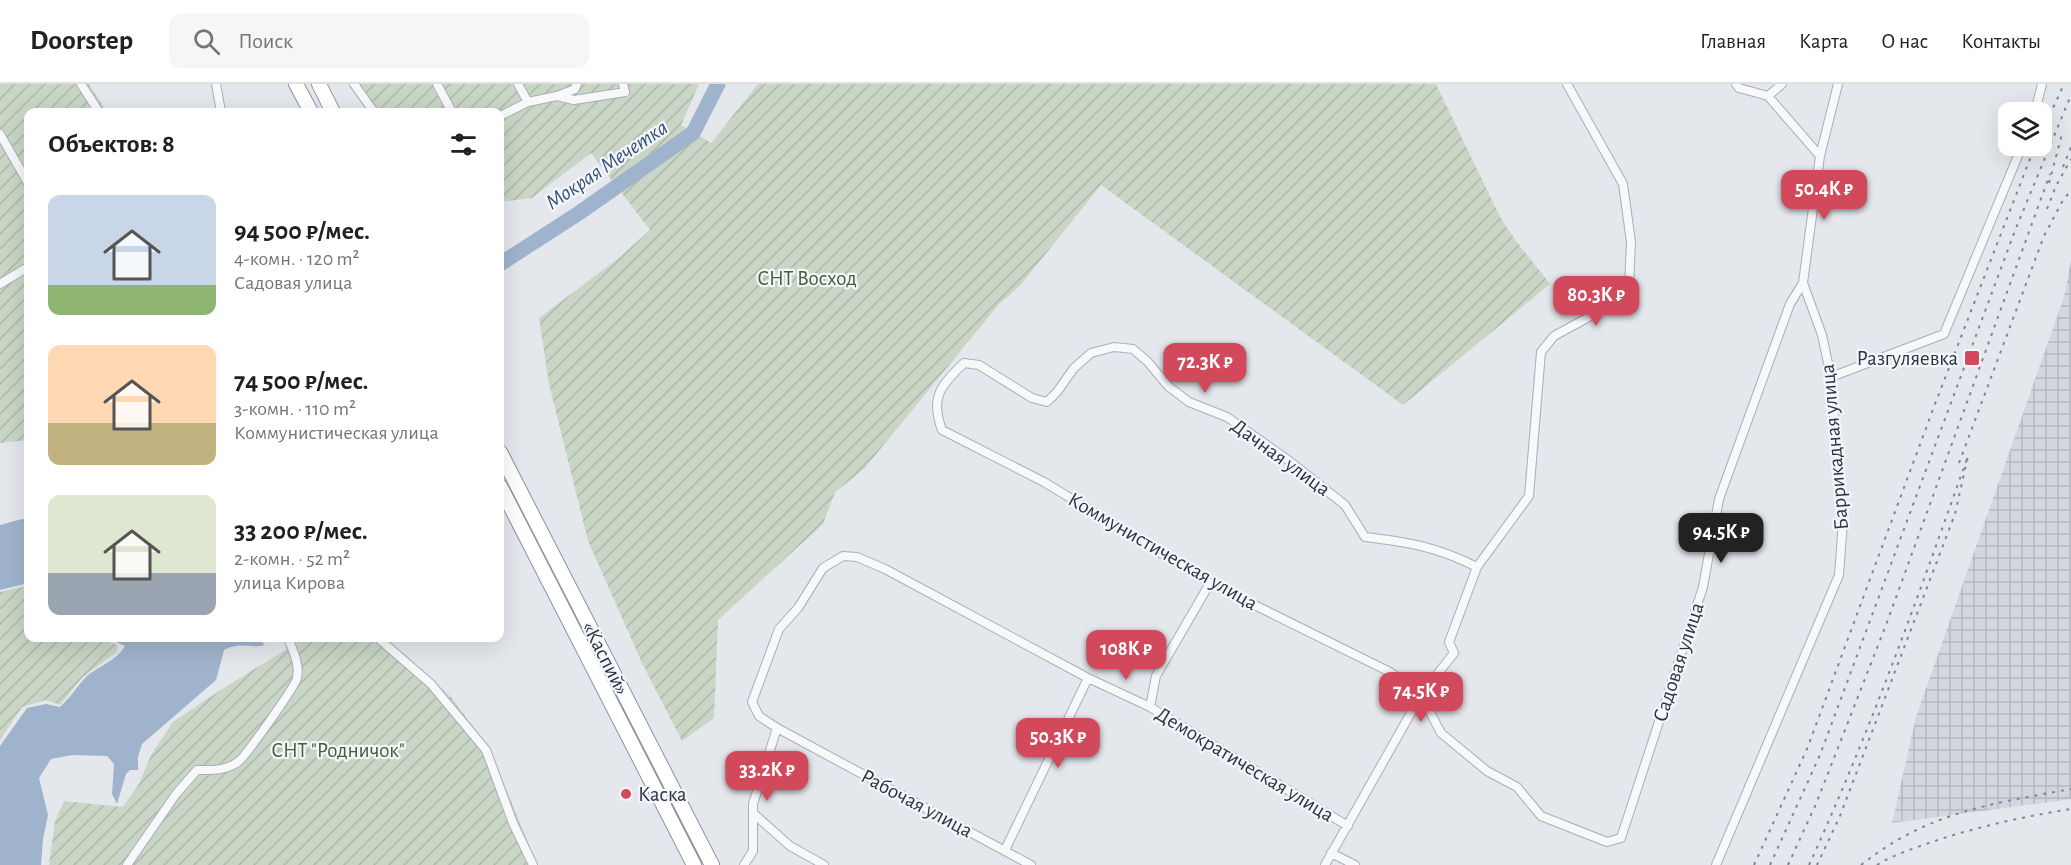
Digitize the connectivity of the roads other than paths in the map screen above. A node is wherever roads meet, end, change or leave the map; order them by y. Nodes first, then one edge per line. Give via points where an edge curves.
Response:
1 (81, 84) edge
2 (216, 84) edge
3 (297, 84) edge
4 (319, 84) edge
5 (354, 84) edge
6 (437, 84) edge
7 (518, 84) edge
8 (577, 84) edge
9 (623, 84) edge
10 (1567, 84) edge
11 (1737, 84) edge
12 (1782, 84) edge
13 (1838, 84) edge
14 (2042, 84) edge
15 (557, 96) junction
16 (1768, 96) junction
17 (528, 102) junction
18 (2038, 102) edge
19 (96, 108) edge
20 (220, 108) edge
21 (309, 108) edge
22 (331, 108) edge
23 (371, 108) edge
24 (450, 108) edge
25 (504, 114) edge
26 (0, 134) edge
27 (1820, 156) junction
28 (2018, 156) edge
29 (24, 176) edge
30 (24, 269) edge
31 (1803, 283) junction
32 (0, 284) edge
33 (1831, 377) junction
34 (945, 381) joint
35 (504, 460) edge
36 (504, 494) edge
37 (1477, 567) junction
38 (885, 569) joint
39 (1210, 583) junction
40 (289, 642) edge
41 (383, 642) edge
42 (1088, 678) junction
43 (1421, 695) junction
44 (1150, 707) junction
45 (777, 728) junction
46 (753, 813) junction
47 (1348, 826) junction
48 (1621, 837) joint
49 (1005, 850) junction
50 (1331, 853) junction
51 (128, 865) edge
52 (533, 865) edge
53 (694, 865) edge
54 (712, 865) edge
55 (744, 865) edge
56 (824, 865) edge
57 (1031, 865) edge
58 (1325, 865) edge
59 (1355, 865) edge
60 (1716, 865) edge

1 - 19 street
2 - 20 street
3 - 21 highway
4 - 22 highway
5 - 23 street
6 - 24 street
7 - 17 street
8 - 15 street via 575,89
9 - 15 street via 625,92 574,100
10 - 37 street via 1623,184 1631,242 1629,286 1620,300 1554,336 1541,352 1529,496
11 - 16 street via 1739,88
12 - 16 street
13 - 27 street, Баррикадная улица
14 - 18 street
15 - 17 street
16 - 27 street
17 - 25 street
26 - 29 street
27 - 31 street, Баррикадная улица
28 - 33 street via 1944,334
30 - 32 street
31 - 33 street, Баррикадная улица via 1822,335
31 - 48 street, Садовая улица via 1790,304 1719,499 1703,587
33 - 60 street, Баррикадная улица via 1843,521 1839,575
34 - 37 street, Дачная улица via 964,363 979,365 1032,398 1047,402 1091,353 1114,347 1133,350 1189,402 1227,417 1345,505 1365,537 1407,542 1448,553
34 - 39 street, Коммунистическая улица via 936,399 936,415 942,430 1044,482
35 - 54 highway, «Каспий»
36 - 53 highway, «Каспий»
37 - 43 street via 1449,642 1454,653
38 - 42 street, Демократическая улица
38 - 45 street, Рабочая улица via 857,557 843,556 822,568 798,608 779,629 752,702 759,716
39 - 43 street, Коммунистическая улица via 1390,672
39 - 44 street via 1156,676
40 - 51 street via 298,666 297,680 252,744 239,761 225,769 197,770
41 - 52 street via 431,684 486,750
42 - 44 street, Демократическая улица
42 - 49 street
43 - 47 street
43 - 48 street, Коммунистическая улица via 1441,734 1487,771 1517,787 1541,816 1606,842
44 - 47 street, Демократическая улица
45 - 46 street
45 - 49 street, Рабочая улица
46 - 55 street via 753,851
46 - 56 street via 790,846
47 - 50 street
49 - 57 street, Рабочая улица
50 - 58 street
50 - 59 street, Демократическая улица

